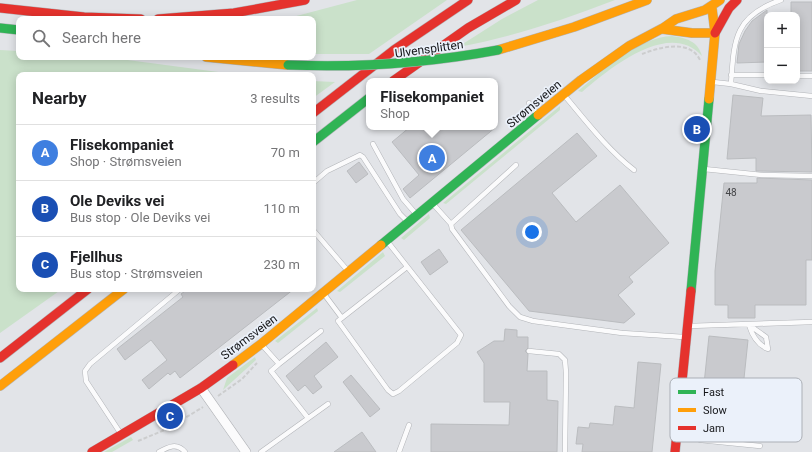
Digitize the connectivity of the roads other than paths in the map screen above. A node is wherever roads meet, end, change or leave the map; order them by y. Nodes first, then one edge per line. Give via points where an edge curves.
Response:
1 (304, 0) edge
2 (468, 0) edge
3 (516, 0) edge
4 (647, 0) edge
5 (720, 0) edge
6 (737, 0) edge
7 (781, 0) edge
8 (0, 8) edge
9 (712, 8) junction
10 (75, 16) edge
11 (196, 16) edge
12 (0, 28) edge
13 (662, 29) junction
14 (16, 30) edge
15 (715, 33) junction
16 (237, 60) edge
17 (732, 74) junction
18 (764, 75) edge
19 (800, 76) edge
20 (812, 76) edge
21 (397, 78) edge
22 (711, 82) junction
23 (731, 84) junction
24 (564, 95) junction
25 (812, 96) edge
26 (366, 100) edge
27 (325, 103) junction
28 (528, 103) dead end
29 (316, 108) edge
30 (316, 110) edge
31 (539, 116) junction
32 (316, 140) edge
33 (373, 144) dead end
34 (516, 165) dead end
35 (702, 169) junction
36 (634, 170) dead end
37 (812, 176) edge
38 (316, 181) edge
39 (433, 204) junction
40 (418, 216) junction
41 (409, 224) junction
42 (451, 224) junction
43 (316, 234) edge
44 (387, 241) junction
45 (407, 267) junction
46 (349, 272) junction
47 (84, 292) edge
48 (120, 292) edge
49 (176, 292) edge
50 (324, 294) junction
51 (342, 318) junction
52 (812, 322) edge
53 (749, 325) junction
54 (687, 326) junction
55 (321, 331) dead end
56 (686, 337) junction
57 (261, 344) junction
58 (529, 351) dead end
59 (0, 358) edge
60 (279, 364) junction
61 (682, 378) edge
62 (0, 386) edge
63 (201, 388) junction
64 (328, 404) dead end
65 (308, 418) junction
66 (408, 425) dead end
67 (122, 436) junction
68 (676, 442) edge
69 (720, 442) edge
70 (760, 446) dead end
71 (92, 452) edge
72 (159, 452) edge
73 (185, 452) edge
74 (246, 452) edge
75 (261, 452) edge
76 (399, 452) edge
77 (565, 452) edge
78 (675, 452) edge

1 - 11 main road via 234,13
2 - 27 main road via 400,46
3 - 21 main road via 468,28
4 - 16 main road, Ulvensplitten, bridge via 574,27 498,50 438,61 393,66 343,67
5 - 9 main road
6 - 15 main road via 729,8
7 - 17 lane via 754,12 742,25 735,44
8 - 10 main road
9 - 13 main road, Strømsveien via 676,19
9 - 15 main road
12 - 14 main road
13 - 15 main road, Strømsveien
13 - 24 main road, Strømsveien via 640,37
15 - 22 main road
17 - 18 lane
17 - 23 lane
19 - 20 lane
22 - 23 lane
22 - 35 main road
23 - 25 lane via 761,91
24 - 31 main road, Strømsveien
24 - 36 lane via 602,140
26 - 32 main road
27 - 29 main road
27 - 30 main road
28 - 31 lane
31 - 39 main road, Strømsveien
33 - 40 lane via 403,199
34 - 42 lane
35 - 37 lane via 762,175
35 - 54 main road
38 - 41 lane via 328,171 360,155
39 - 40 main road, Strømsveien
39 - 42 lane
40 - 41 main road, Strømsveien
41 - 44 main road, Strømsveien
42 - 56 lane via 452,229 509,306 520,317 622,333
43 - 46 lane
44 - 45 lane
44 - 46 main road, Strømsveien
45 - 51 lane
45 - 51 lane via 461,335 457,343 399,391 393,394 388,390 339,324 338,321
46 - 50 main road, Strømsveien
47 - 59 main road
48 - 62 main road
49 - 67 lane via 90,364 85,371 86,381
50 - 51 lane
50 - 57 main road, Strømsveien
52 - 53 lane
53 - 53 lane via 761,345 768,349 766,336
53 - 54 lane
54 - 56 main road
55 - 60 lane
56 - 61 main road
57 - 60 lane
57 - 63 main road, Strømsveien
58 - 77 lane via 559,354 565,360
60 - 65 lane via 272,371
63 - 67 main road, Strømsveien
63 - 74 street
64 - 65 lane
65 - 75 lane
66 - 76 lane
67 - 71 main road, Strømsveien
68 - 78 main road
69 - 70 lane
72 - 73 lane via 176,445

